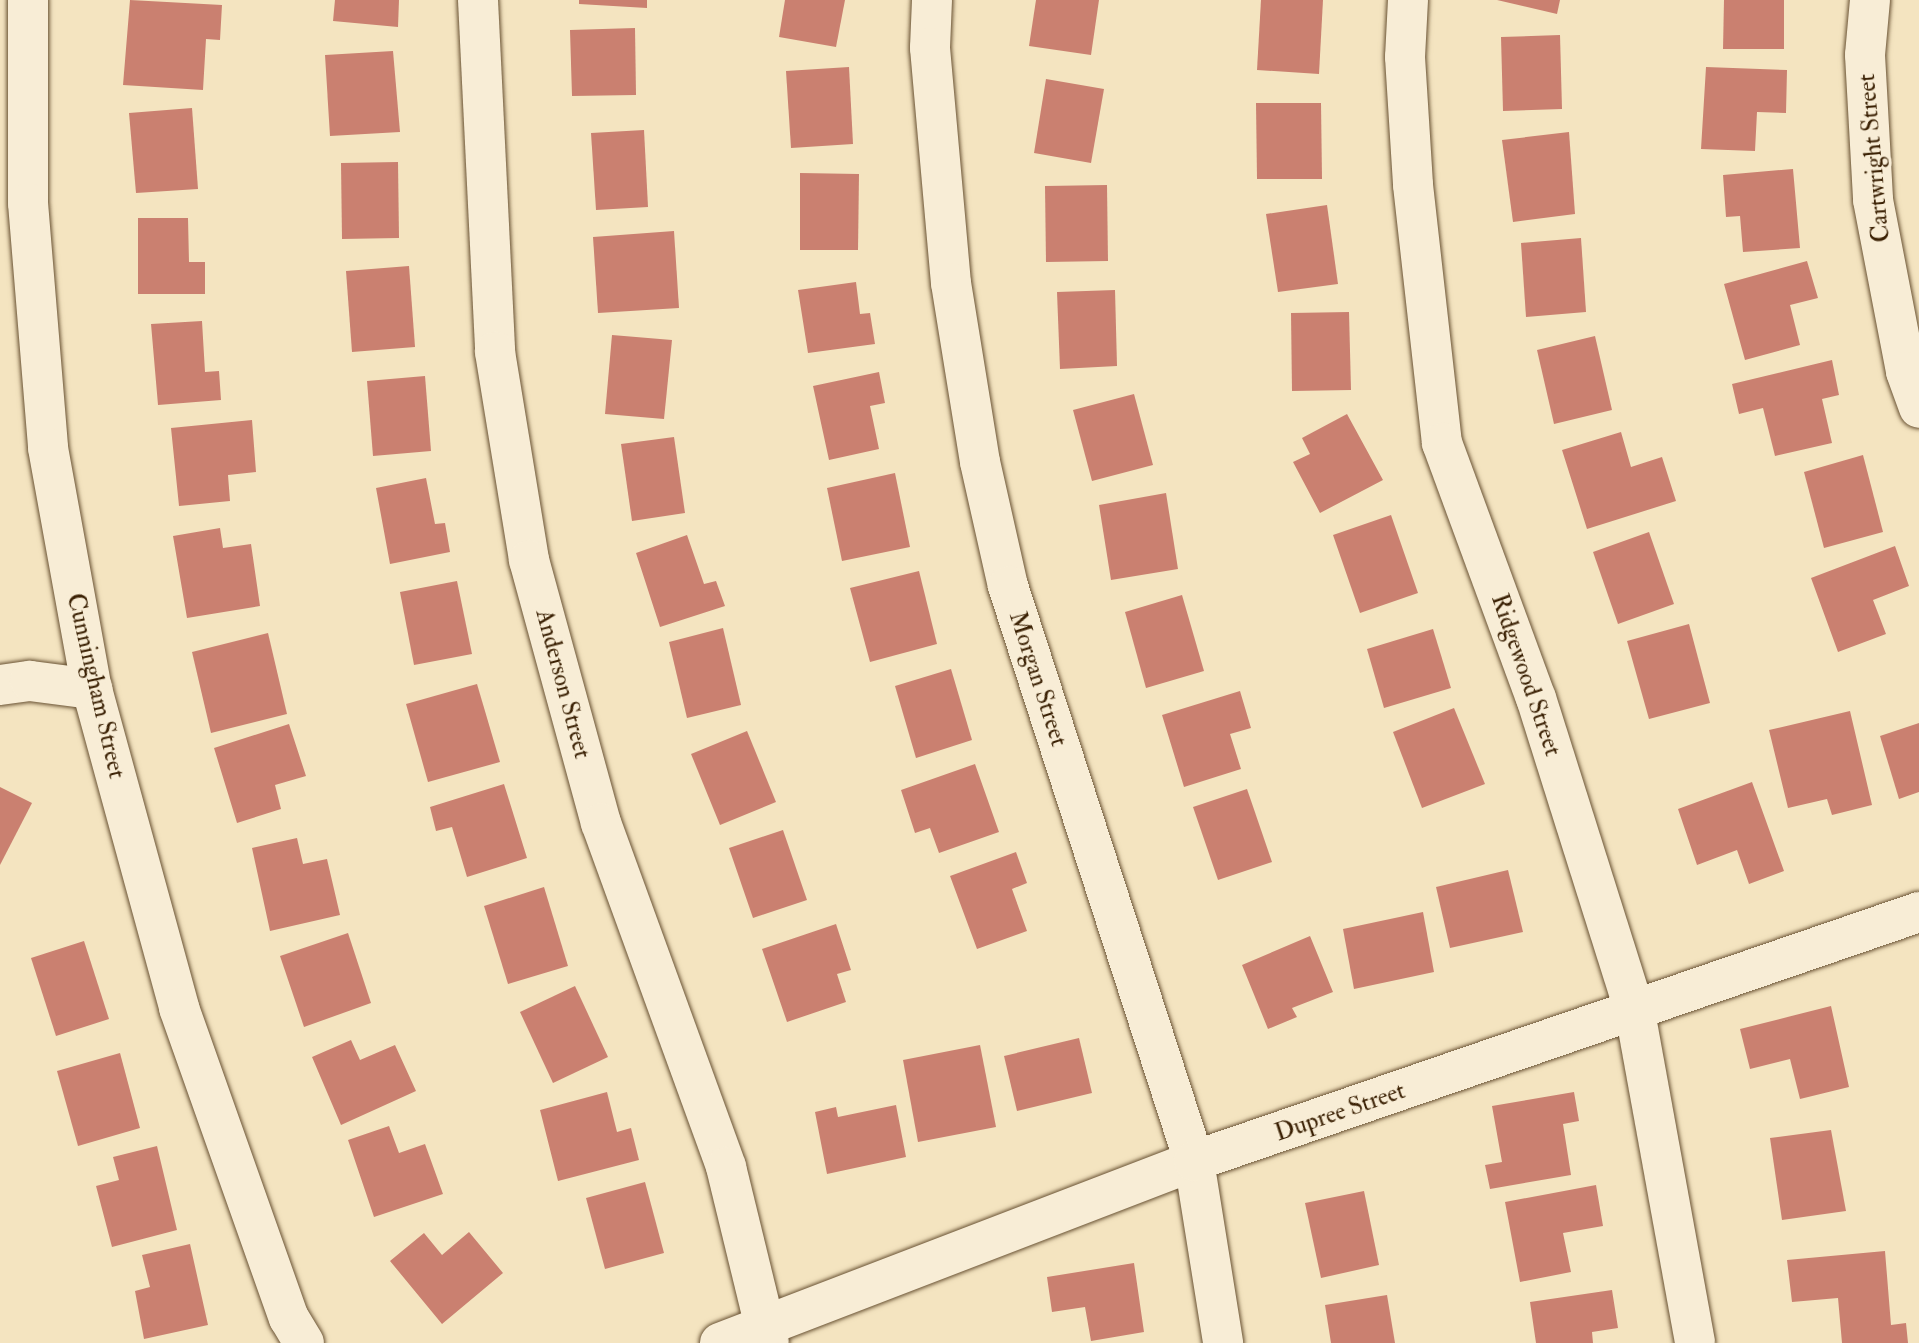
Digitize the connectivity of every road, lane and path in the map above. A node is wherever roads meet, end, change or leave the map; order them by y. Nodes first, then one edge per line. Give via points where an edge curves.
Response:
1 (28, 0) edge
2 (478, 0) edge
3 (932, 0) edge
4 (1408, 0) edge
5 (1870, 0) edge
6 (1919, 408) edge
7 (0, 685) edge
8 (92, 689) junction
9 (1919, 912) edge
10 (1635, 1012) junction
11 (1194, 1161) junction
12 (768, 1335) edge
13 (304, 1343) edge
14 (720, 1343) edge
15 (1223, 1343) edge
16 (1695, 1343) edge

1 - 8 street, Cunningham Street via 28,203 48,448
2 - 12 street, Anderson Street via 495,352 529,560 601,823 726,1167
3 - 11 street, Morgan Street via 930,48 950,268 980,462 1008,586
4 - 10 street, Ridgewood Street via 1405,57 1413,185 1442,443 1536,698
5 - 6 street, Cartwright Street via 1865,55 1873,200 1906,372
7 - 8 street via 30,681
8 - 13 street, Cunningham Street via 179,1008 289,1318
9 - 10 street, Dupree Street
10 - 11 street, Dupree Street
10 - 16 street, Ridgewood Street
11 - 12 street, Dupree Street
11 - 15 street, Morgan Street
12 - 14 street

